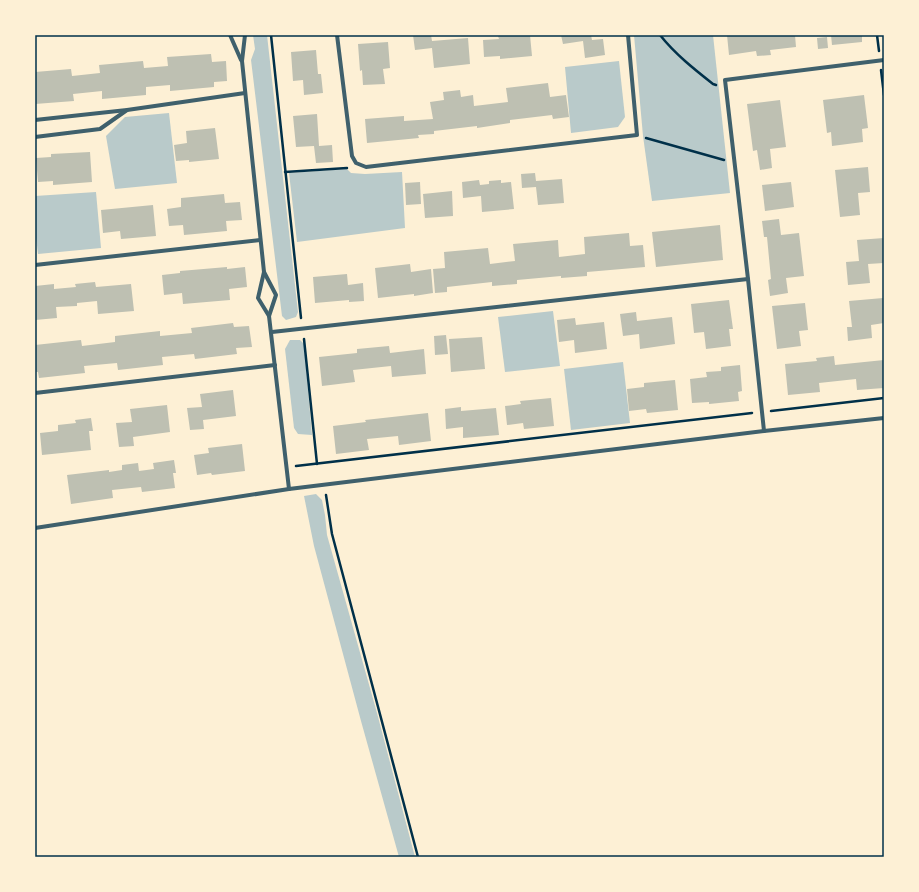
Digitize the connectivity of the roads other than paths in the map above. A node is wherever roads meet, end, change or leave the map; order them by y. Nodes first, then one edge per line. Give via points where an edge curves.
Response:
1 (230, 35) edge
2 (245, 35) edge
3 (337, 35) edge
4 (628, 35) edge
5 (884, 60) edge
6 (242, 61) junction
7 (245, 93) junction
8 (127, 110) junction
9 (35, 120) edge
10 (35, 137) edge
11 (260, 240) junction
12 (35, 265) edge
13 (264, 272) junction
14 (748, 279) junction
15 (269, 316) junction
16 (272, 332) junction
17 (275, 365) junction
18 (35, 393) edge
19 (884, 418) edge
20 (764, 431) junction
21 (289, 489) junction
22 (35, 528) edge

1 - 6 street
2 - 6 street
3 - 4 street via 352,156 356,163 366,167 637,135
5 - 14 street via 725,80
6 - 7 street
7 - 8 street
7 - 11 street
8 - 9 street
8 - 10 street via 100,129
11 - 12 street
11 - 13 street
13 - 15 street via 258,298
13 - 15 street via 276,295
14 - 16 street
14 - 20 street
15 - 16 street
16 - 17 street
17 - 18 street
17 - 21 street
19 - 20 street
20 - 21 street
21 - 22 street

